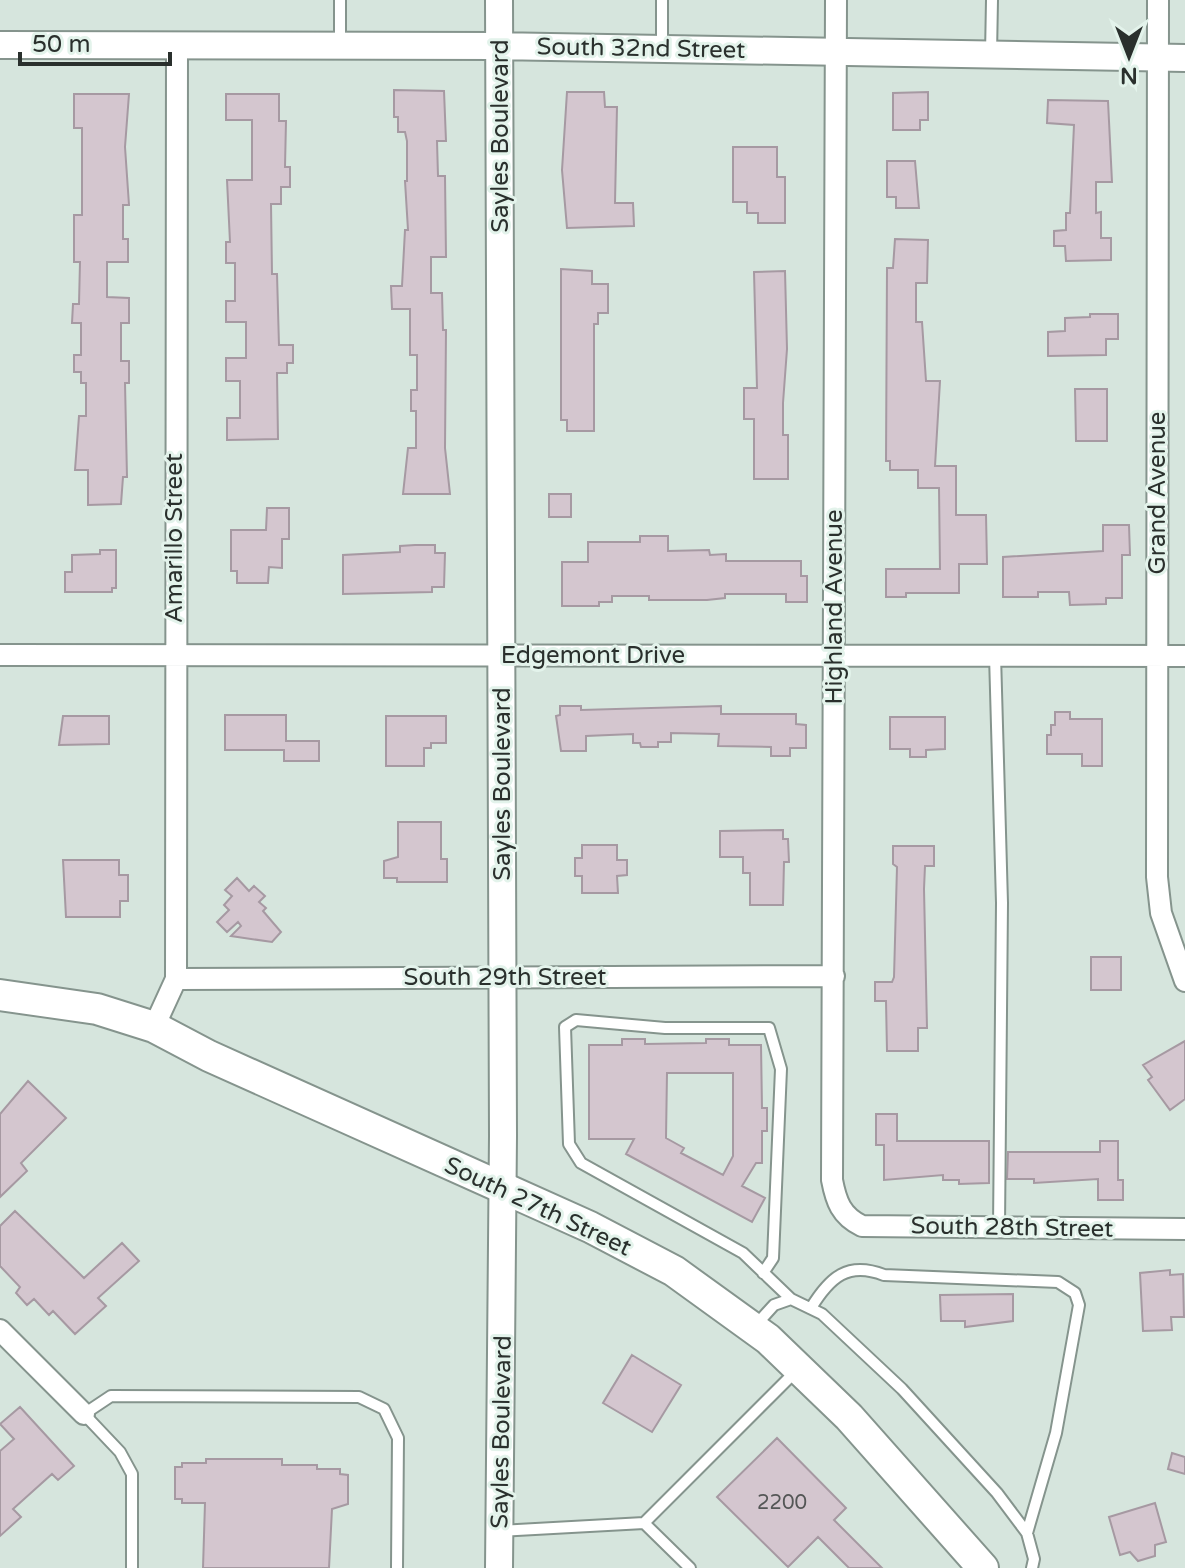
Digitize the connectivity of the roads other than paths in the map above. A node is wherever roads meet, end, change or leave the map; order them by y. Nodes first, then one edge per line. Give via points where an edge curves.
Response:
1 (340, 0) edge
2 (499, 0) edge
3 (662, 0) edge
4 (836, 0) edge
5 (992, 0) edge
6 (1158, 0) edge
7 (177, 44) junction
8 (0, 45) edge
9 (340, 45) junction
10 (499, 46) junction
11 (662, 50) junction
12 (836, 50) junction
13 (991, 56) junction
14 (1156, 58) junction
15 (1185, 58) edge
16 (834, 653) junction
17 (0, 655) edge
18 (173, 655) junction
19 (502, 655) junction
20 (995, 655) junction
21 (1156, 656) junction
22 (1185, 656) edge
23 (834, 976) junction
24 (503, 977) junction
25 (176, 979) junction
26 (1185, 981) edge
27 (0, 995) edge
28 (154, 1027) junction
29 (503, 1191) junction
30 (843, 1212) joint
31 (999, 1227) junction
32 (1185, 1229) edge
33 (763, 1273) junction
34 (791, 1299) junction
35 (811, 1308) junction
36 (753, 1328) junction
37 (0, 1330) edge
38 (798, 1369) junction
39 (84, 1414) junction
40 (644, 1523) junction
41 (500, 1531) junction
42 (1027, 1533) junction
43 (132, 1568) edge
44 (397, 1568) edge
45 (499, 1568) edge
46 (690, 1568) edge
47 (983, 1568) edge
48 (1032, 1568) edge

1 - 9 lane
2 - 10 street, Sayles Boulevard
3 - 11 lane
4 - 12 street, Highland Avenue
5 - 13 lane
6 - 14 street, Grand Avenue
7 - 8 street, South 32nd Street
7 - 9 street, South 32nd Street
7 - 18 street, Amarillo Street
9 - 10 street, South 32nd Street
10 - 11 street, South 32nd Street
10 - 19 street, Sayles Boulevard
11 - 12 street, South 32nd Street
12 - 13 street, South 32nd Street
12 - 16 street, Highland Avenue
13 - 14 street, South 32nd Street
14 - 15 street, South 32nd Street
14 - 21 street, Grand Avenue
16 - 19 street, Edgemont Drive
16 - 20 street, Edgemont Drive
16 - 23 street, Highland Avenue
17 - 18 street, Edgemont Drive
18 - 19 street, Edgemont Drive
18 - 25 street, Amarillo Street
19 - 24 street, Sayles Boulevard
20 - 21 street, Edgemont Drive
20 - 31 lane via 1002,903
21 - 22 street, Edgemont Drive
21 - 26 street, Grand Avenue via 1157,877 1165,925
23 - 24 street, South 29th Street
23 - 30 street, Highland Avenue via 832,1180
24 - 25 street, South 29th Street
24 - 29 street, Sayles Boulevard
25 - 28 street, Amarillo Street
27 - 28 main road, South 27th Street via 97,1009
28 - 29 main road, South 27th Street
29 - 36 main road, South 27th Street via 590,1227 674,1271
29 - 41 street, Sayles Boulevard
30 - 31 street, South 28th Street via 862,1226
31 - 32 street, South 28th Street
33 - 33 lane via 743,1253 581,1163 569,1144 565,1027 576,1020 665,1028 769,1028 781,1069 776,1232 773,1258
33 - 34 lane
34 - 35 lane
34 - 36 lane via 774,1305
35 - 42 lane via 902,1389
35 - 42 lane via 823,1289 849,1270 865,1267 884,1275 1058,1282 1075,1293 1079,1305 1056,1433
36 - 38 main road, South 27th Street
37 - 39 street
38 - 40 lane
38 - 47 main road, South 27th Street via 849,1417
39 - 43 lane via 120,1452 132,1474
39 - 44 lane via 111,1396 359,1397 384,1409 398,1438
40 - 41 lane
40 - 46 lane
41 - 45 street, Sayles Boulevard
42 - 48 lane

